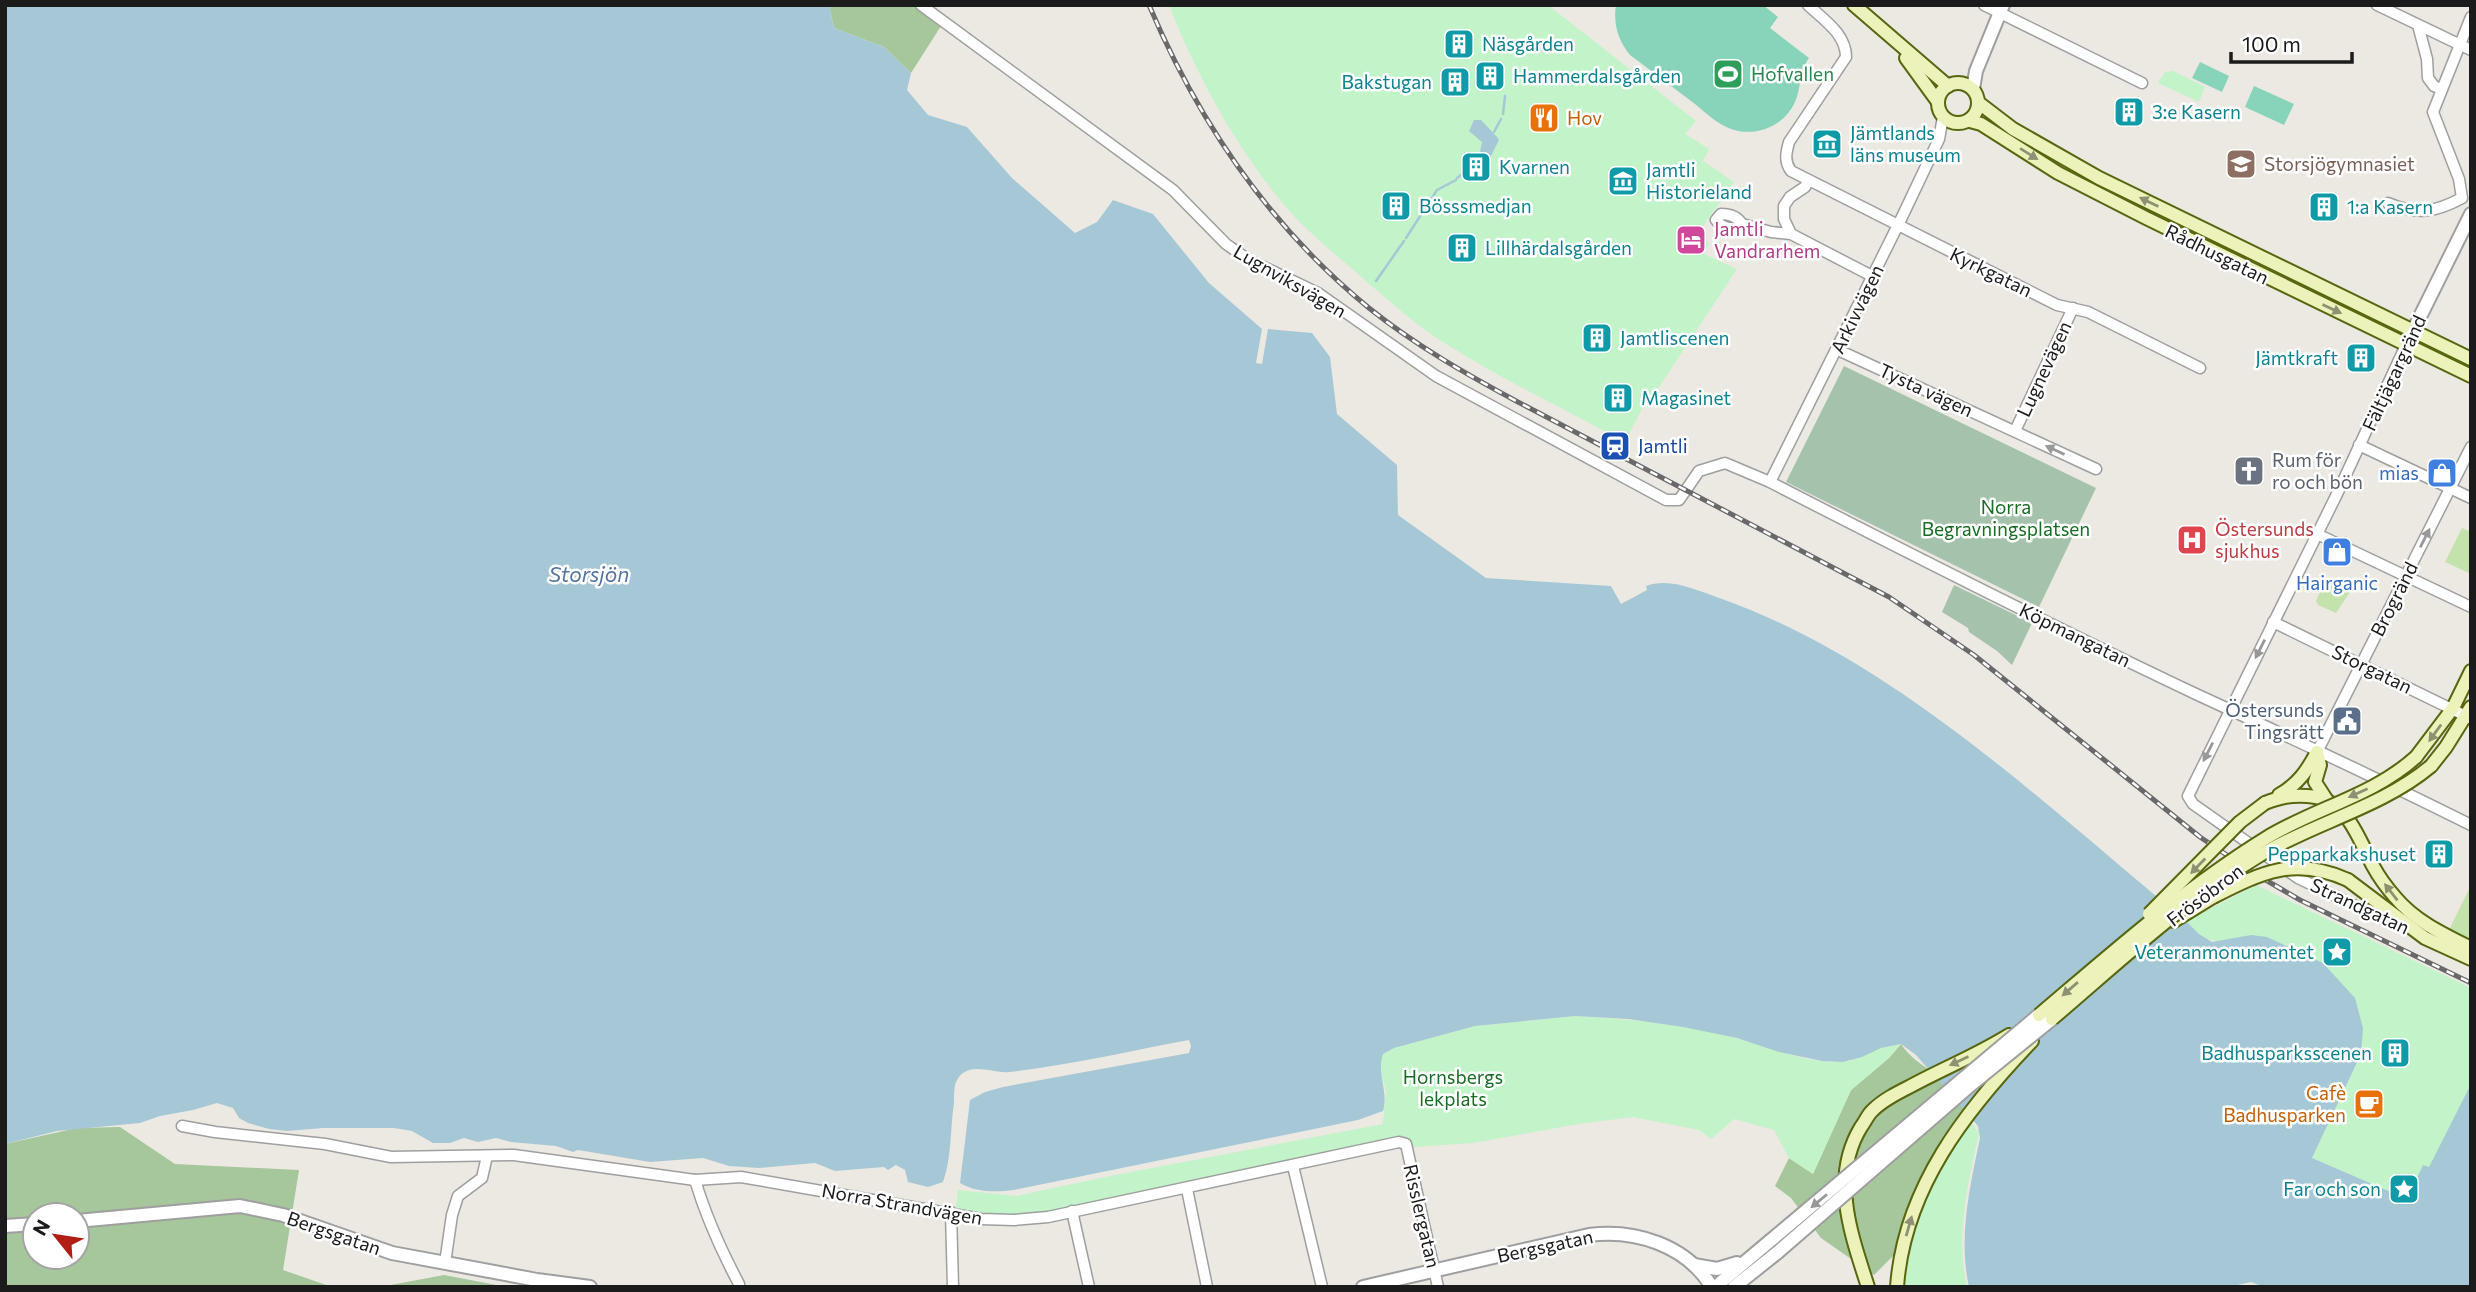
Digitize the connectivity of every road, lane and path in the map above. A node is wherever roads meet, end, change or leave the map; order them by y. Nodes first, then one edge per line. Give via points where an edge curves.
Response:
1 (921, 5) edge
2 (1808, 5) edge
3 (1854, 5) edge
4 (1984, 5) edge
5 (2377, 5) edge
6 (2001, 10) edge
7 (2471, 18) edge
8 (2418, 25) junction
9 (1891, 38) junction
10 (2458, 44) junction
11 (2471, 50) edge
12 (2142, 83) dead end
13 (1948, 86) junction
14 (1968, 86) junction
15 (2441, 89) junction
16 (1938, 102) junction
17 (1979, 103) junction
18 (1948, 120) junction
19 (1970, 121) junction
20 (1808, 181) junction
21 (2388, 203) dead end
22 (2471, 214) edge
23 (1742, 224) dead end
24 (1898, 227) junction
25 (1791, 234) junction
26 (1874, 277) junction
27 (2073, 308) junction
28 (2412, 332) junction
29 (2406, 345) junction
30 (1838, 350) junction
31 (2471, 359) edge
32 (2200, 368) dead end
33 (2471, 376) edge
34 (2015, 431) junction
35 (2359, 445) junction
36 (2471, 447) edge
37 (2096, 469) dead end
38 (1770, 482) junction
39 (2450, 488) junction
40 (1686, 489) joint
41 (2471, 498) edge
42 (2317, 534) junction
43 (2404, 576) junction
44 (2471, 607) edge
45 (2273, 622) junction
46 (2361, 664) junction
47 (2471, 671) edge
48 (2453, 708) junction
49 (2230, 709) junction
50 (2469, 714) edge
51 (2317, 752) junction
52 (2188, 796) joint
53 (2326, 799) junction
54 (2266, 803) junction
55 (2471, 825) edge
56 (2408, 926) junction
57 (2155, 932) junction
58 (2471, 948) edge
59 (2471, 959) edge
60 (2101, 962) junction
61 (2046, 1017) junction
62 (182, 1126) dead end
63 (1406, 1144) joint
64 (486, 1156) junction
65 (1293, 1166) junction
66 (695, 1180) junction
67 (1187, 1189) junction
68 (1072, 1211) junction
69 (951, 1212) junction
70 (91, 1220) edge
71 (1774, 1247) junction
72 (1754, 1255) junction
73 (445, 1263) junction
74 (1694, 1264) junction
75 (1435, 1270) junction
76 (1750, 1273) junction
77 (739, 1284) dead end
78 (590, 1287) edge
79 (953, 1287) edge
80 (1089, 1287) edge
81 (1207, 1287) edge
82 (1322, 1287) edge
83 (1363, 1287) edge
84 (1438, 1287) edge
85 (1712, 1287) edge
86 (1719, 1287) edge
87 (1734, 1287) edge
88 (1742, 1287) edge
89 (1868, 1287) edge
90 (1897, 1287) edge

1 - 40 street, Lugnviksvägen via 1173,190 1226,244 1249,260 1318,293 1436,376 1666,500 1679,500
2 - 20 street, Kyrkgatan via 1846,47 1846,57 1789,142 1787,164
3 - 9 main road
4 - 6 street
5 - 8 street
6 - 12 street
6 - 14 street
7 - 10 street
8 - 10 street
8 - 15 street via 2428,78
9 - 13 main road
9 - 16 main road
10 - 11 street
10 - 15 street
13 - 14 main road
13 - 16 main road
14 - 17 main road
15 - 21 street via 2432,111 2462,198 2424,212
16 - 18 main road
17 - 19 main road
28 -> 17 main road, Rådhusgatan via 2099,178 2013,129
18 - 19 main road via 1958,124
18 - 24 street, Arkivvägen
19 -> 29 main road, Rådhusgatan via 2058,173
20 - 24 street, Kyrkgatan
20 - 25 street via 1784,206
22 - 28 street, Fältjägargränd
23 - 25 street
24 - 26 street, Arkivvägen
24 - 27 street, Kyrkgatan
25 - 26 street
26 - 30 street, Arkivvägen
27 - 32 street, Kyrkgatan
27 - 34 street, Lugnevägen
28 - 29 street, Fältjägargränd
28 - 31 main road, Rådhusgatan
29 - 33 main road, Rådhusgatan
29 - 35 street, Fältjägargränd
30 - 34 street, Tysta vägen
30 - 38 street, Arkivvägen
37 -> 34 street, Tysta vägen
35 - 39 street
35 - 42 street, Fältjägargränd
36 - 39 street, Brogränd
38 - 40 street, Köpmangatan via 1724,463 1699,471
38 - 49 street, Köpmangatan
39 - 41 street
43 -> 39 street, Brogränd
42 - 43 street
42 - 45 street, Fältjägargränd
43 - 44 street
43 - 46 street, Brogränd
45 - 46 street, Storgatan
45 -> 49 street, Fältjägargränd
46 - 48 street, Storgatan
46 - 51 street, Brogränd
47 - 48 main road, Frösöbron
48 - 50 street, Storgatan
48 -> 60 main road, Frösöbron, bridge via 2416,757 2385,781 2269,835
49 - 51 street, Köpmangatan
49 -> 52 street, Fältjägargränd
50 - 57 main road, Frösöbron, bridge via 2431,766 2402,788 2308,829 2254,859 2207,889
51 - 53 main road via 2320,765 2315,782
51 - 54 main road, Frösöbron via 2293,787
51 - 55 street, Köpmangatan
52 - 56 street, Strandgatan via 2298,878 2393,924
53 - 54 main road via 2290,795
58 -> 53 main road via 2420,921 2397,900 2349,820
54 -> 60 main road, Frösöbron, bridge via 2240,822
56 - 57 main road, bridge via 2348,880 2329,871 2291,866 2266,872 2213,897
56 - 59 main road, Strandgatan
57 - 61 main road, Frösöbron, bridge
60 -> 61 main road, Frösöbron, bridge
61 - 71 street, Frösöbron, bridge
61 -> 89 main road, Frösöbron, bridge via 1872,1110 1849,1152 1843,1186
90 -> 61 main road, Frösöbron, bridge via 1909,1223 1932,1170 1959,1126
62 - 64 street, Norra Strandvägen via 391,1157
63 - 65 street, Norra Strandvägen
63 - 75 street, Risslergatan
64 - 66 street, Norra Strandvägen via 514,1155
64 - 73 street via 482,1178 458,1196
65 - 67 street, Norra Strandvägen
65 - 82 street
66 - 69 street, Norra Strandvägen via 741,1177
66 - 77 street via 719,1247
67 - 68 street, Norra Strandvägen
67 - 81 street
68 - 69 street, Norra Strandvägen via 1014,1220
68 - 80 street
69 - 79 street
70 - 73 street, Bergsgatan via 240,1206 283,1215 392,1253
71 - 72 street, Frösöbron
71 - 76 street, Frösöbron
72 - 74 street via 1725,1268
72 - 86 street, Frösöbron
73 - 78 street, Bergsgatan
74 - 75 street, Bergsgatan via 1651,1240 1599,1234
74 - 85 street, Bergsgatan
75 - 83 street, Bergsgatan
75 - 84 street, Risslergatan
76 - 87 street, Frösöbron
76 - 88 street

